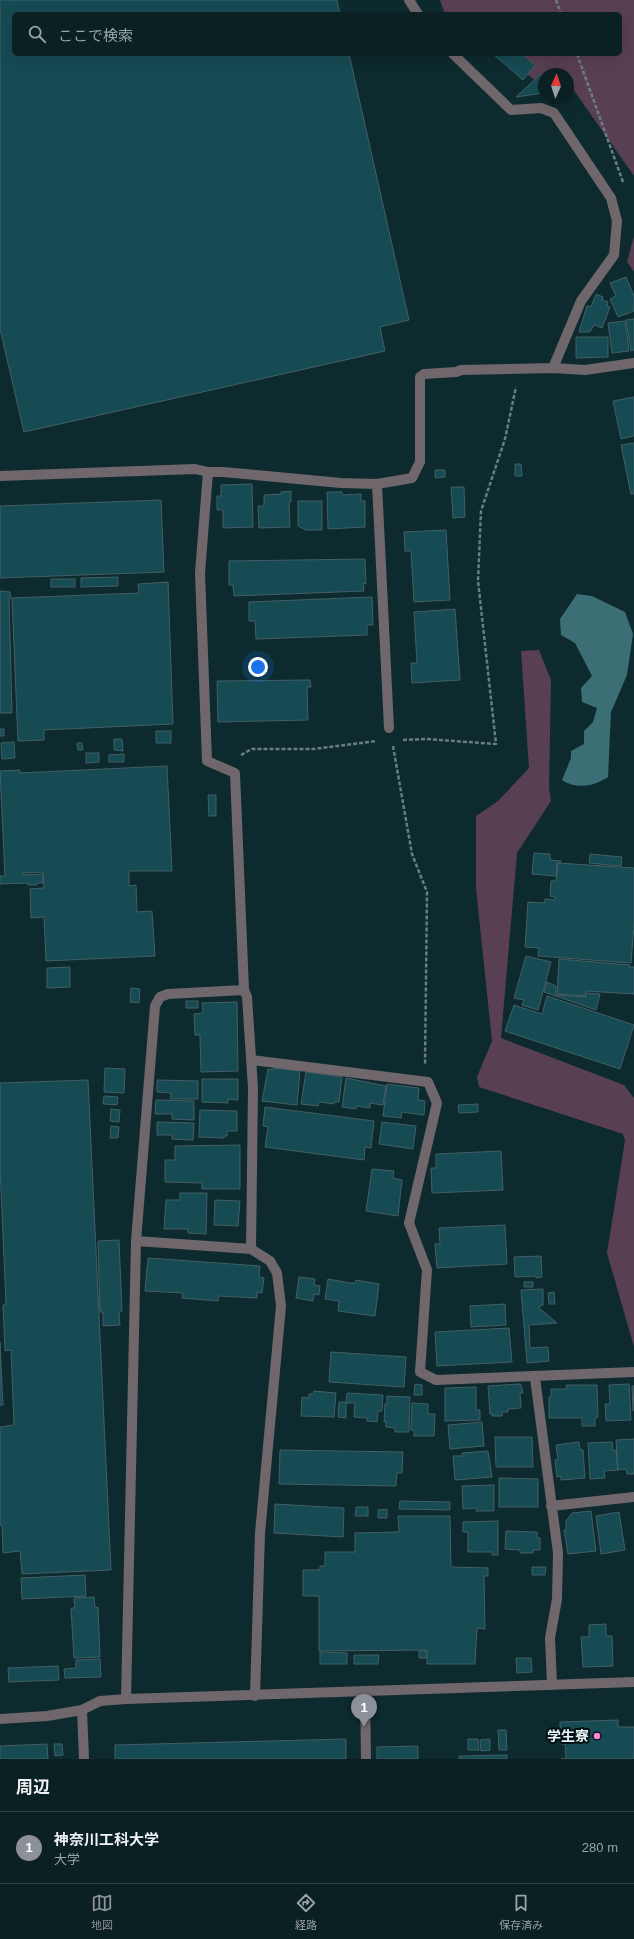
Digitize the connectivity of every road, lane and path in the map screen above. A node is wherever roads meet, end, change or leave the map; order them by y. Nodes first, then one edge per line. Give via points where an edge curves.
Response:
1 (409, 0) edge
2 (556, 0) edge
3 (417, 12) edge
4 (561, 12) edge
5 (455, 56) edge
6 (578, 56) edge
7 (626, 189) dead end
8 (634, 363) edge
9 (553, 368) junction
10 (520, 369) junction
11 (208, 472) junction
12 (0, 476) edge
13 (377, 484) junction
14 (389, 728) dead end
15 (392, 740) dead end
16 (382, 741) dead end
17 (396, 741) dead end
18 (226, 768) junction
19 (244, 990) junction
20 (252, 1060) junction
21 (425, 1081) junction
22 (136, 1241) junction
23 (251, 1249) junction
24 (634, 1372) edge
25 (535, 1378) junction
26 (634, 1497) edge
27 (551, 1506) junction
28 (634, 1682) edge
29 (552, 1685) junction
30 (365, 1692) junction
31 (256, 1696) junction
32 (126, 1700) junction
33 (82, 1710) junction
34 (0, 1719) edge
35 (84, 1759) edge
36 (366, 1759) edge

1 - 3 street
2 - 4 path
5 - 9 street via 511,110 541,108 554,113 611,198 617,222 614,255 581,301
6 - 7 path
8 - 9 street via 585,370
9 - 10 street
10 - 13 street via 461,370 424,374 420,377 420,462 412,478
10 - 17 path via 506,439 481,511 478,581 496,744 426,739
11 - 12 street via 195,469
11 - 13 street
11 - 18 street via 200,573 207,761
13 - 14 street
15 - 21 path via 412,854 427,892
16 - 18 path via 314,749 252,749 230,761
18 - 19 street via 235,773
19 - 20 street via 247,997
19 - 22 street via 168,994 160,997 155,1006
20 - 21 street
20 - 23 street
21 - 25 street via 428,1082 437,1103 409,1222 427,1270 420,1372 436,1380
22 - 23 street
22 - 32 street
23 - 31 street via 270,1261 277,1273 282,1306 260,1533
24 - 25 street
25 - 27 street
26 - 27 street
27 - 29 street via 558,1553 557,1599 550,1638
28 - 29 street
29 - 30 street
30 - 31 street
30 - 36 street
31 - 32 street
32 - 33 street via 100,1702
33 - 34 street via 47,1716
33 - 35 street

